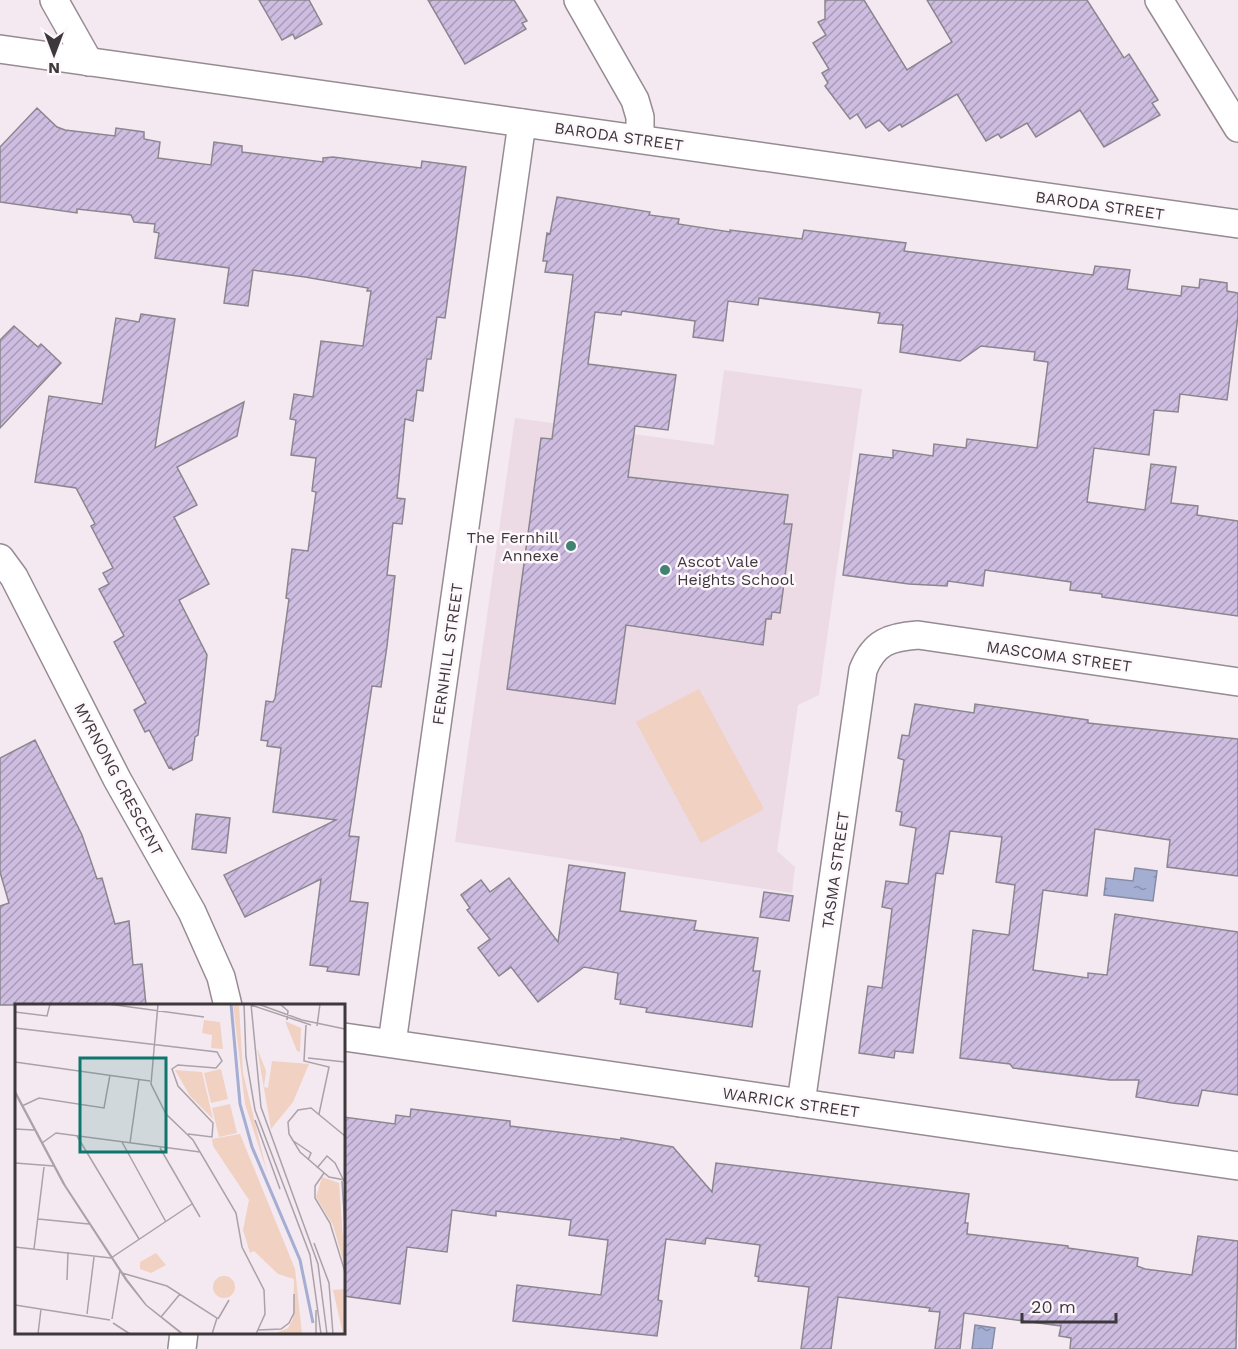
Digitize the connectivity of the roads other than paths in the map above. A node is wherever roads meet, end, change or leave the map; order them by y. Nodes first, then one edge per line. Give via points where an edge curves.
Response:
1 (54, 0) edge
2 (578, 0) edge
3 (1159, 0) edge
4 (0, 49) edge
5 (89, 62) junction
6 (522, 123) junction
7 (1238, 128) edge
8 (640, 139) junction
9 (1238, 224) edge
10 (0, 558) edge
11 (882, 644) joint
12 (1238, 682) edge
13 (228, 1004) edge
14 (345, 1037) edge
15 (392, 1043) junction
16 (801, 1103) junction
17 (1238, 1166) edge
18 (184, 1334) edge
19 (182, 1349) edge

1 - 5 street
2 - 8 street via 635,100
3 - 7 street
4 - 5 street, BARODA STREET
5 - 6 street, BARODA STREET
6 - 8 street, BARODA STREET
6 - 15 street, FERNHILL STREET
8 - 9 street, BARODA STREET
10 - 13 street, MYRNONG CRESCENT via 14,577 117,779 192,912 221,977
11 - 12 street, MASCOMA STREET via 899,636 918,635
11 - 16 street, TASMA STREET via 869,653 863,670
14 - 15 street, WARRICK STREET
15 - 16 street, WARRICK STREET
16 - 17 street, WARRICK STREET
18 - 19 street

